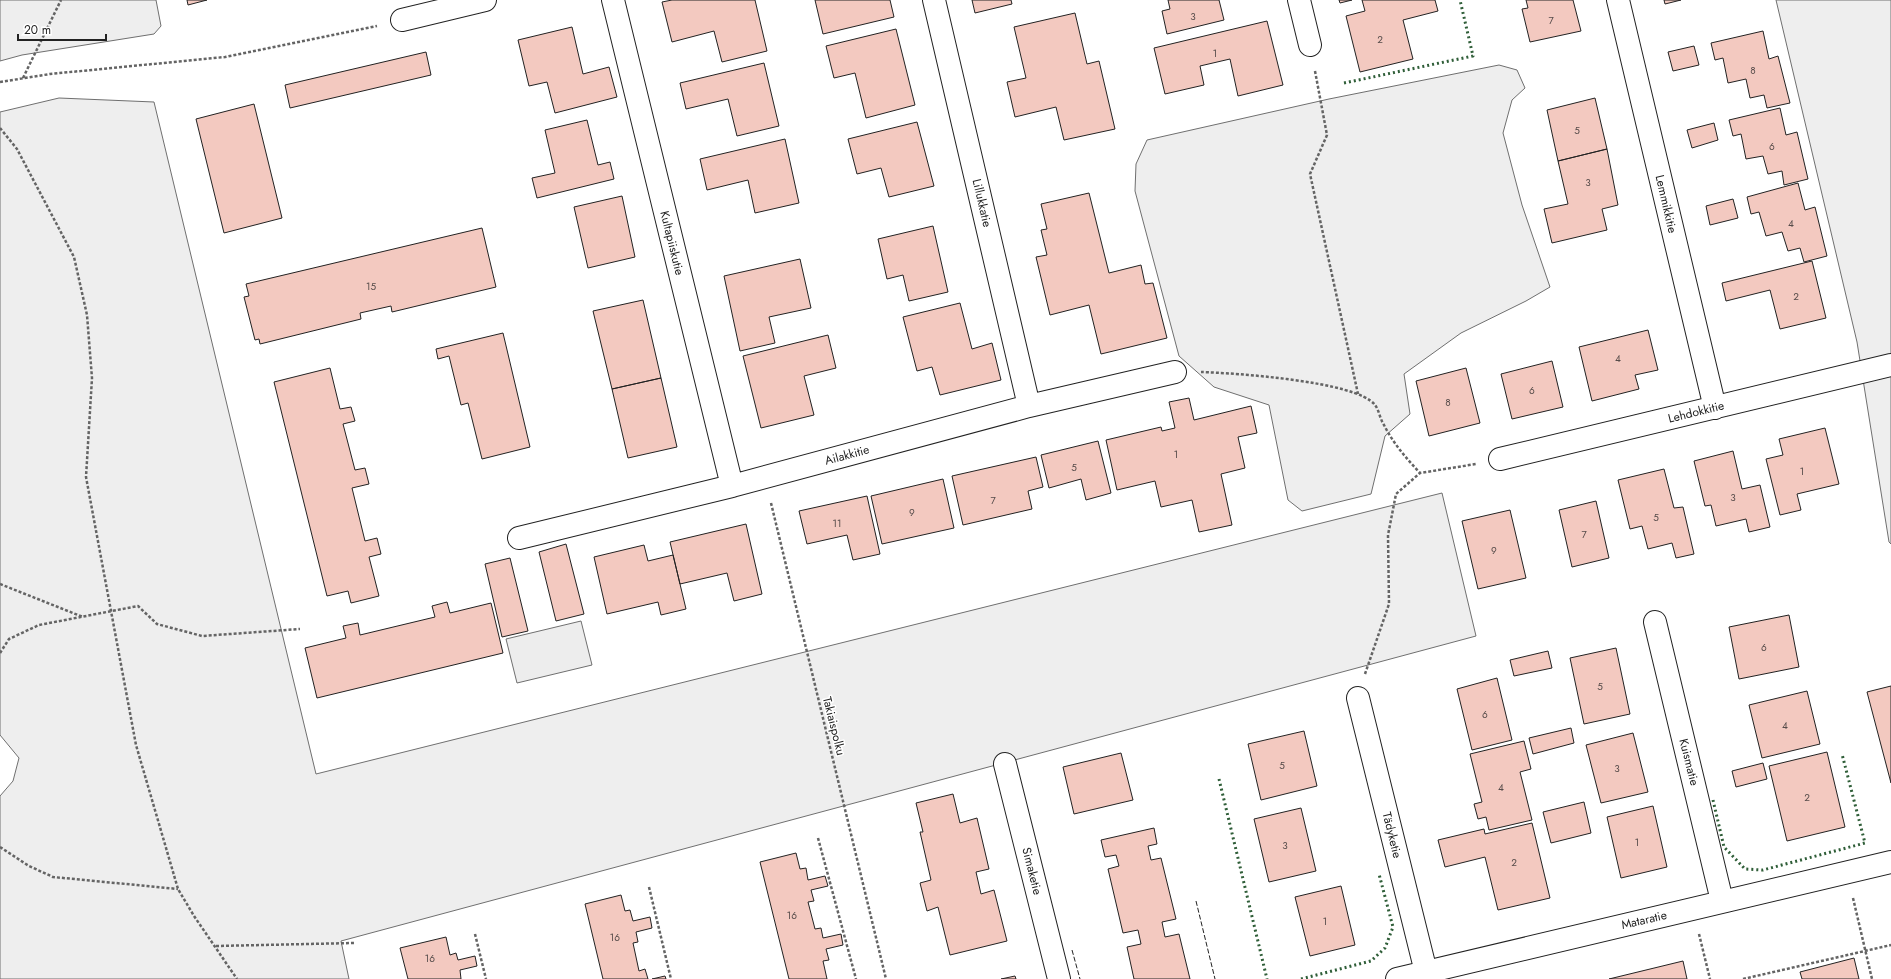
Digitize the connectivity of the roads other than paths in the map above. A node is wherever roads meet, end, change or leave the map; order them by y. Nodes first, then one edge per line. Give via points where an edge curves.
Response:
1 (485, 0) edge
2 (613, 0) edge
3 (934, 0) edge
4 (1299, 0) edge
5 (1618, 0) edge
6 (402, 20) road end
7 (1310, 45) road end
8 (1891, 365) edge
9 (1175, 372) road end
10 (1030, 406) junction
11 (1715, 408) junction
12 (1500, 460) road end
13 (732, 486) junction
14 (519, 538) dead end
15 (1655, 622) dead end
16 (1358, 698) road end
17 (1005, 764) dead end
18 (1891, 862) edge
19 (1722, 901) junction
20 (1426, 972) junction
21 (1059, 979) edge
22 (1398, 979) edge

1 - 6 street
2 - 13 street, Kultapiiskutie
3 - 10 street, Lillukkatie
4 - 7 street
5 - 11 street, Lemmikkitie
8 - 11 street, Lehdokkitie
9 - 10 street, Ailakkitie
10 - 13 street, Ailakkitie
11 - 12 street, Lehdokkitie
13 - 14 street, Ailakkitie
15 - 19 street, Kuismatie
16 - 20 street, Tädyketie
17 - 21 street, Simaketie
18 - 19 street, Mataratie
19 - 20 street, Mataratie
20 - 22 street, Mataratie

